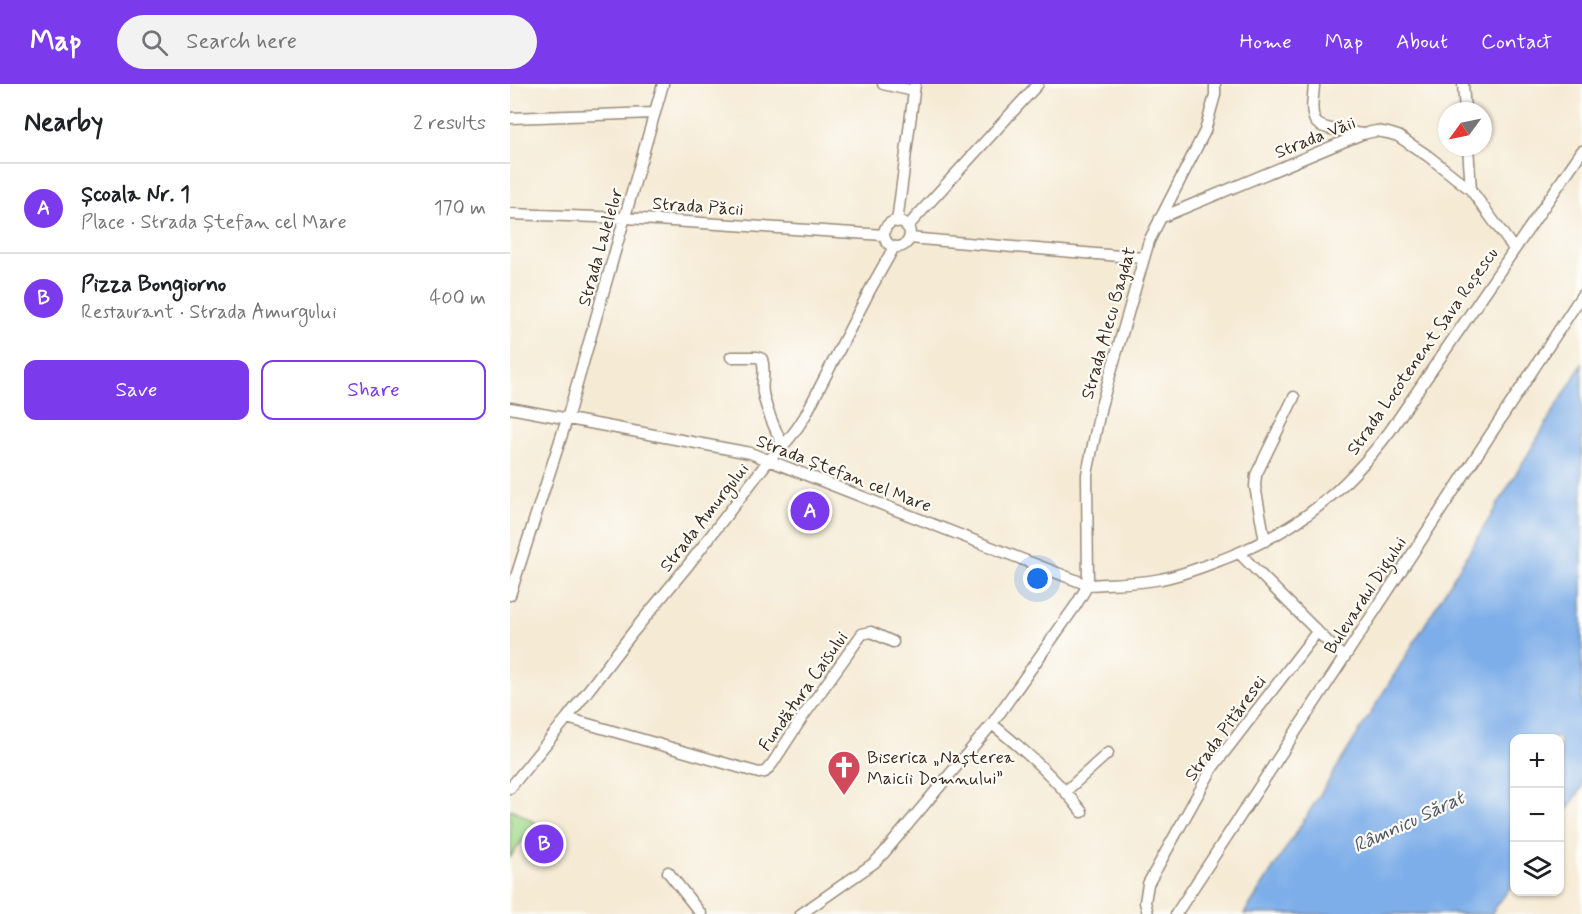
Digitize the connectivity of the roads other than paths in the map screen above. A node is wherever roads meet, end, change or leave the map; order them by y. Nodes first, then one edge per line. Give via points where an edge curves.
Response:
1 (663, 84) edge
2 (883, 84) edge
3 (1038, 84) edge
4 (1215, 84) edge
5 (1314, 84) edge
6 (1463, 84) edge
7 (914, 87) edge
8 (1464, 102) edge
9 (655, 112) junction
10 (510, 118) edge
11 (1362, 134) junction
12 (1582, 151) edge
13 (1469, 156) edge
14 (1471, 190) junction
15 (510, 214) edge
16 (626, 218) junction
17 (1160, 218) junction
18 (897, 222) junction
19 (908, 232) junction
20 (884, 235) junction
21 (894, 247) junction
22 (1514, 249) junction
23 (1143, 258) junction
24 (1582, 295) edge
25 (730, 357) dead end
26 (1294, 397) dead end
27 (510, 408) edge
28 (567, 419) junction
29 (783, 447) junction
30 (769, 460) junction
31 (1265, 542) junction
32 (1239, 553) junction
33 (1088, 585) junction
34 (510, 595) edge
35 (1317, 632) junction
36 (893, 642) dead end
37 (1344, 658) junction
38 (567, 718) junction
39 (992, 724) junction
40 (1108, 753) dead end
41 (510, 788) edge
42 (1066, 791) junction
43 (1082, 812) dead end
44 (669, 872) dead end
45 (701, 914) edge
46 (801, 914) edge
47 (1148, 914) edge
48 (1176, 914) edge

1 - 9 street, Strada Lalelelor
2 - 7 street
3 - 19 street
4 - 17 street, Strada Alecu Bagdat via 1205,131
5 - 11 street via 1315,122
6 - 8 street
7 - 18 street
9 - 10 street
9 - 16 street, Strada Lalelelor
11 - 14 street, Strada Văii via 1376,131 1398,136
11 - 17 street, Strada Văii
12 - 22 street, Strada Locotenent Sava Roșescu
13 - 14 street
14 - 22 street, Strada Văii
15 - 16 street, Strada Păcii
16 - 20 street, Strada Păcii
16 - 28 street, Strada Lalelelor
17 - 23 street, Strada Alecu Bagdat
18 - 19 street
18 - 20 street via 887,226
19 - 21 street via 903,245
19 - 23 street
20 - 21 street
21 - 29 street, Strada Amurgului via 805,416
22 - 31 street, Strada Locotenent Sava Roșescu via 1371,456 1315,510
23 - 33 street, Strada Alecu Bagdat via 1088,465
24 - 37 street, Bulevardul Digului
25 - 29 street via 762,359 764,396
26 - 31 street via 1256,475
27 - 28 street, Strada Ștefan cel Mare
28 - 30 street, Strada Ștefan cel Mare via 750,453
28 - 34 street, Strada Lalelelor
29 - 30 street, Strada Amurgului
30 - 33 street, Strada Ștefan cel Mare
30 - 38 street, Strada Amurgului
31 - 32 street, Strada Locotenent Sava Roșescu
32 - 33 street, Strada Locotenent Sava Roșescu via 1159,579
32 - 35 street
33 - 39 street
35 - 37 street
35 - 47 street, Strada Pităresei via 1206,777 1148,884
36 - 38 street, Fundătura Caisului via 871,632 862,634 765,772
37 - 48 street, Bulevardul Digului
38 - 41 street, Strada Amurgului
39 - 42 street
39 - 46 street via 874,863
40 - 42 street
42 - 43 street
44 - 45 street

